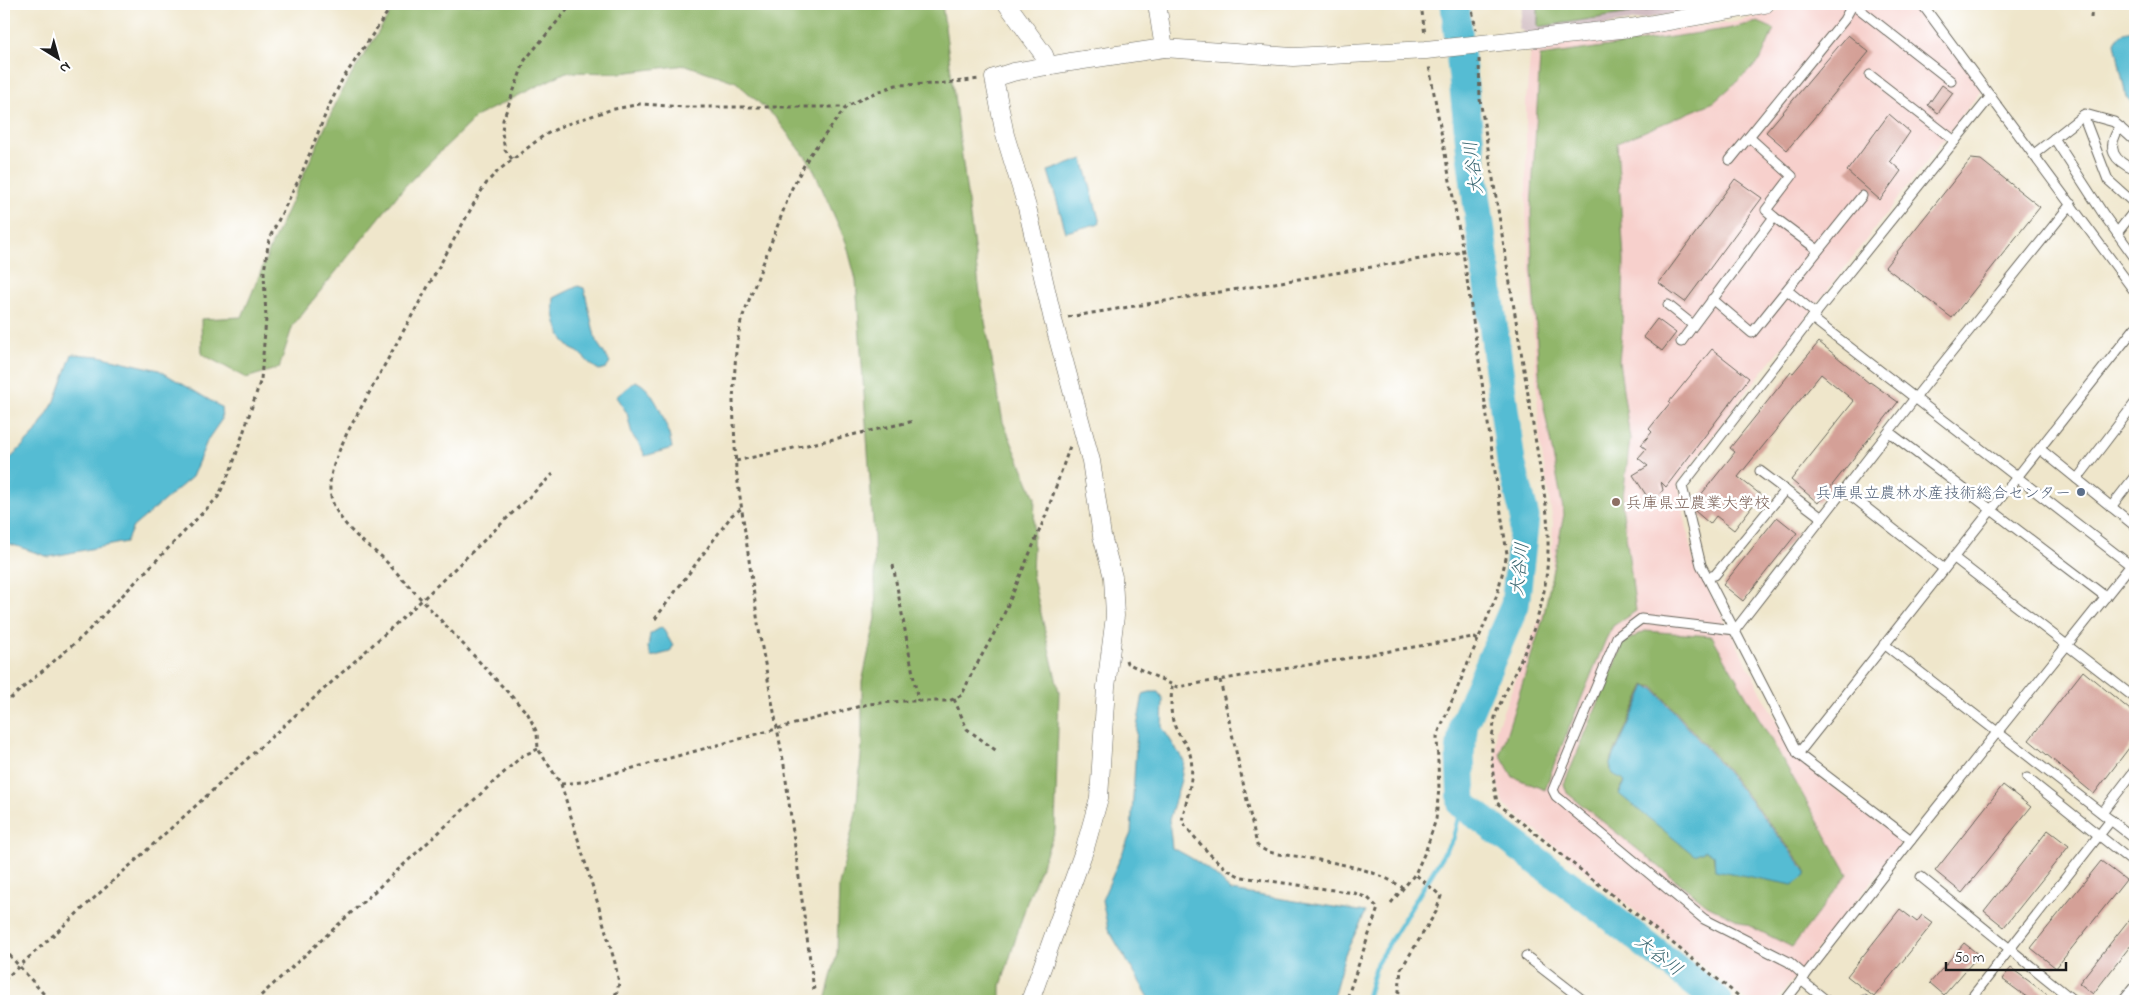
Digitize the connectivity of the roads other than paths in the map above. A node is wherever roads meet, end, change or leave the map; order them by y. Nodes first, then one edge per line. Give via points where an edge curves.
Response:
1 (1008, 4) edge
2 (1157, 4) edge
3 (1765, 4) edge
4 (1853, 4) edge
5 (1922, 4) edge
6 (1164, 48) junction
7 (1048, 66) junction
8 (1870, 74) dead end
9 (1951, 81) dead end
10 (1991, 96) junction
11 (2083, 115) junction
12 (2120, 127) junction
13 (1749, 137) junction
14 (2054, 138) junction
15 (2135, 141) edge
16 (1955, 142) junction
17 (2034, 154) junction
18 (1730, 160) dead end
19 (2135, 170) edge
20 (1862, 196) dead end
21 (2071, 204) junction
22 (2135, 204) edge
23 (2135, 210) edge
24 (1774, 217) junction
25 (2117, 233) junction
26 (1818, 250) junction
27 (2134, 253) edge
28 (1787, 290) junction
29 (2135, 292) edge
30 (1712, 300) junction
31 (1668, 305) dead end
32 (1814, 316) junction
33 (1693, 326) junction
34 (2135, 328) edge
35 (1681, 342) dead end
36 (1915, 398) junction
37 (2135, 403) edge
38 (1888, 432) junction
39 (2040, 449) junction
40 (1760, 471) dead end
41 (2135, 476) edge
42 (2017, 477) junction
43 (2076, 479) junction
44 (1785, 490) junction
45 (1844, 490) junction
46 (2111, 507) junction
47 (1991, 509) junction
48 (1822, 518) junction
49 (2135, 526) edge
50 (1953, 557) junction
51 (2134, 565) edge
52 (1944, 569) junction
53 (1707, 577) junction
54 (2106, 597) junction
55 (1735, 630) junction
56 (1884, 644) junction
57 (2067, 646) junction
58 (2135, 698) edge
59 (1998, 732) junction
60 (1798, 754) junction
61 (2135, 770) edge
62 (2027, 778) dead end
63 (2102, 813) junction
64 (2111, 820) junction
65 (2099, 836) junction
66 (2135, 839) edge
67 (1911, 840) junction
68 (2135, 864) edge
69 (1921, 877) dead end
70 (2009, 950) junction
71 (1526, 956) dead end
72 (1803, 978) junction
73 (2135, 986) edge
74 (1030, 1001) edge
75 (1584, 1001) edge
76 (1785, 1001) edge
77 (1828, 1001) edge
78 (1969, 1001) edge
79 (2074, 1001) edge
80 (2123, 1001) edge

1 - 7 street via 1044,55
2 - 6 street
3 - 6 street via 1630,28 1430,50 1293,57
4 - 9 lane
4 - 13 lane via 1844,20
5 - 10 lane
6 - 7 street
7 - 74 street via 994,78 1005,135 1027,207 1053,320 1092,461 1102,536 1112,577 1115,616 1106,687 1099,798 1085,848
8 - 16 lane
10 - 16 lane
10 - 17 lane
11 - 12 lane via 2114,122
11 - 14 lane
11 - 22 lane via 2108,180
12 - 15 lane
12 - 19 lane via 2115,135 2113,152 2118,161
13 - 18 lane
13 - 24 lane via 1792,176 1766,210
14 - 17 lane
14 - 25 lane
16 - 32 lane
17 - 21 lane
20 - 26 lane
21 - 29 lane
21 - 36 lane
23 - 25 lane
24 - 26 lane
24 - 30 lane
25 - 27 lane
26 - 28 lane
28 - 30 lane via 1752,333
28 - 32 lane
30 - 33 lane
31 - 33 lane
32 - 36 lane
32 - 53 lane via 1682,486 1701,565
33 - 35 lane
34 - 39 lane
36 - 38 lane
36 - 42 lane
37 - 43 lane
38 - 45 lane
38 - 47 lane
39 - 42 lane
39 - 43 lane
40 - 44 lane
41 - 46 lane
42 - 47 lane
42 - 51 lane
43 - 46 lane
44 - 48 lane
44 - 53 lane via 1715,575
45 - 48 lane
45 - 52 lane
46 - 49 lane
47 - 50 lane
47 - 54 lane
48 - 55 lane
50 - 52 lane
50 - 57 lane
51 - 54 lane
52 - 56 lane
53 - 55 lane
54 - 57 lane
55 - 60 lane
55 - 72 lane via 1641,619 1617,637 1553,790 1556,796 1704,919 1789,962
56 - 59 lane
56 - 60 lane
57 - 58 lane
57 - 59 lane
59 - 63 lane
59 - 67 lane
60 - 67 lane
61 - 63 lane
62 - 65 lane
63 - 64 lane
64 - 65 lane
64 - 66 lane
65 - 68 lane
65 - 70 lane
67 - 72 lane
69 - 70 lane
70 - 78 lane
70 - 79 lane
71 - 75 lane
72 - 76 lane
72 - 77 lane
73 - 80 lane

